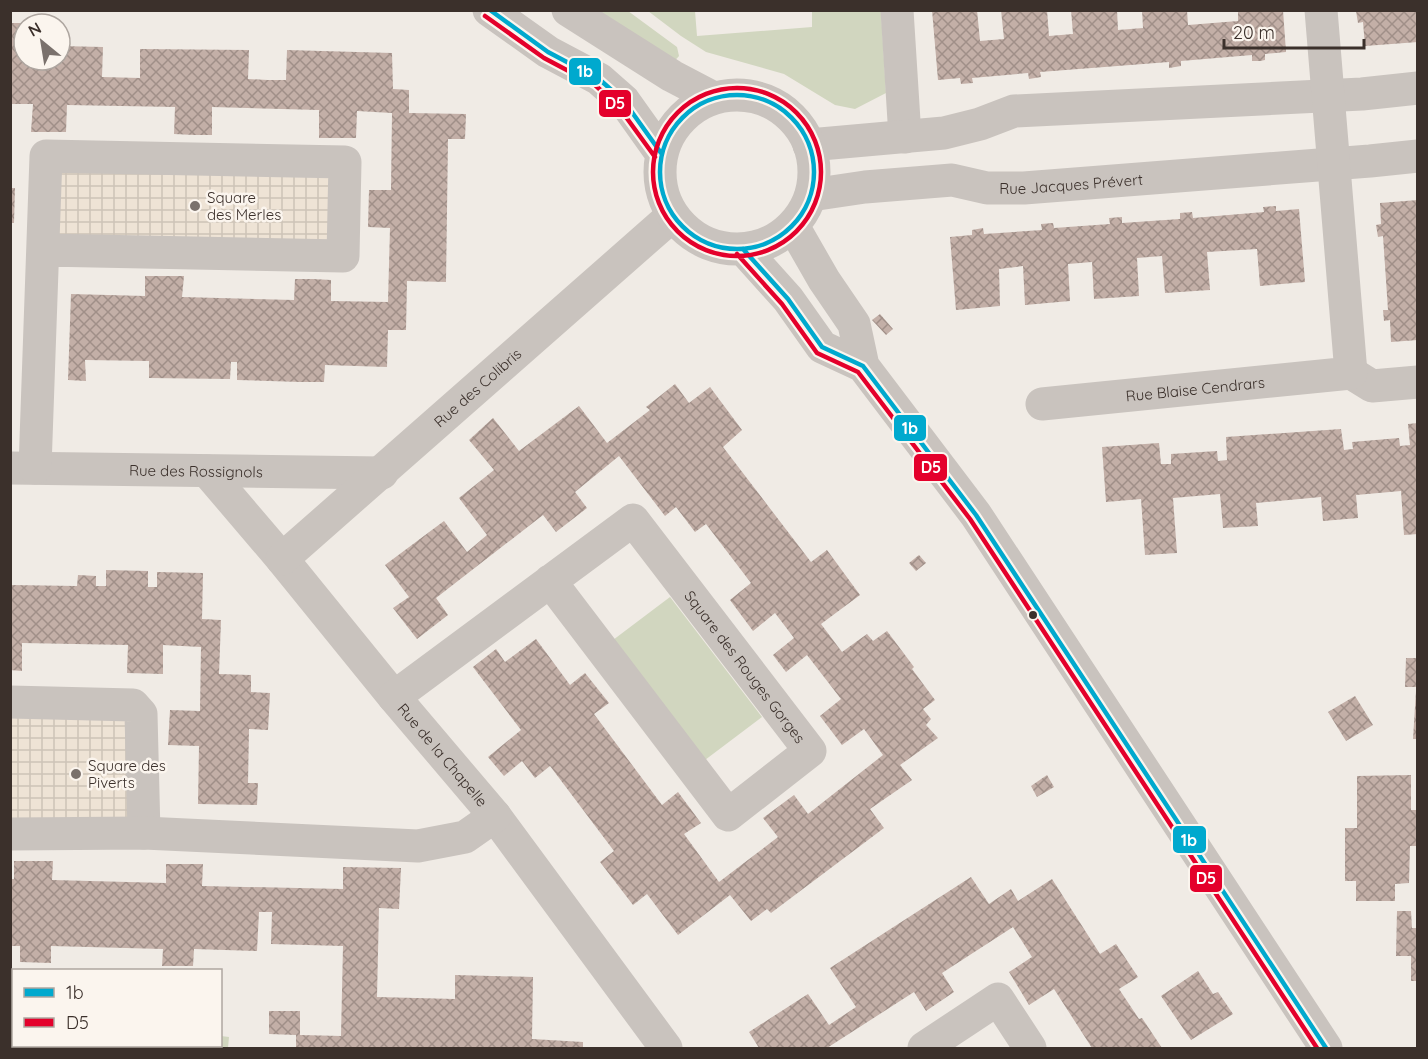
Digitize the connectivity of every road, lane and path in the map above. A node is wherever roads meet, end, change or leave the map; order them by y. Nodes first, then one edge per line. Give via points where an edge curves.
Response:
1 (489, 10) edge
2 (568, 10) edge
3 (897, 10) edge
4 (1321, 10) edge
5 (1418, 88) edge
6 (1328, 95) junction
7 (714, 98) junction
8 (906, 137) junction
9 (809, 145) junction
10 (662, 153) junction
11 (1418, 156) edge
12 (1333, 164) junction
13 (811, 195) junction
14 (672, 216) junction
15 (793, 226) junction
16 (743, 249) junction
17 (44, 250) junction
18 (863, 366) junction
19 (1351, 373) junction
20 (1418, 382) edge
21 (1042, 404) dead end
22 (23, 468) edge
23 (207, 471) junction
24 (382, 473) junction
25 (282, 559) junction
26 (550, 581) junction
27 (394, 697) junction
28 (10, 702) edge
29 (495, 816) junction
30 (144, 833) junction
31 (10, 834) edge
32 (666, 1048) edge
33 (924, 1048) edge
34 (1030, 1048) edge
35 (1326, 1048) edge

1 - 10 street via 548,52 599,80 624,101
2 - 7 street
3 - 8 street
4 - 6 street
5 - 6 street
6 - 8 street via 1014,111 944,133
6 - 12 street
7 - 9 street via 760,98 781,109 798,125
7 - 10 street via 691,110 672,128
8 - 9 street
9 - 13 street via 814,170
10 - 14 street via 662,194
11 - 12 street, Rue Jacques Prévert
12 - 13 street, Rue Jacques Prévert via 1024,188 987,188 952,180
12 - 19 street
13 - 15 street
14 - 16 street via 702,242
14 - 24 street, Rue des Colibris
15 - 16 street via 769,243
15 - 18 street via 854,324
16 - 18 street via 788,299 822,347
17 - 17 street via 46,156 345,162 343,256
17 - 22 street
18 - 35 street via 976,515
19 - 20 street via 1372,386
19 - 21 street, Rue Blaise Cendrars
22 - 23 street, Rue des Rossignols
23 - 24 street, Rue des Rossignols
23 - 25 street, Rue de la Chapelle
24 - 25 street, Rue des Colibris
25 - 27 street, Rue de la Chapelle
26 - 26 street, Square des Rouges Gorges via 633,520 810,751 728,815
26 - 27 street, Square des Rouges Gorges
27 - 29 street, Rue de la Chapelle
28 - 30 street via 133,705 141,714
29 - 30 street via 465,837 418,846
29 - 32 street, Rue de la Chapelle
30 - 31 street
33 - 34 street via 998,999

